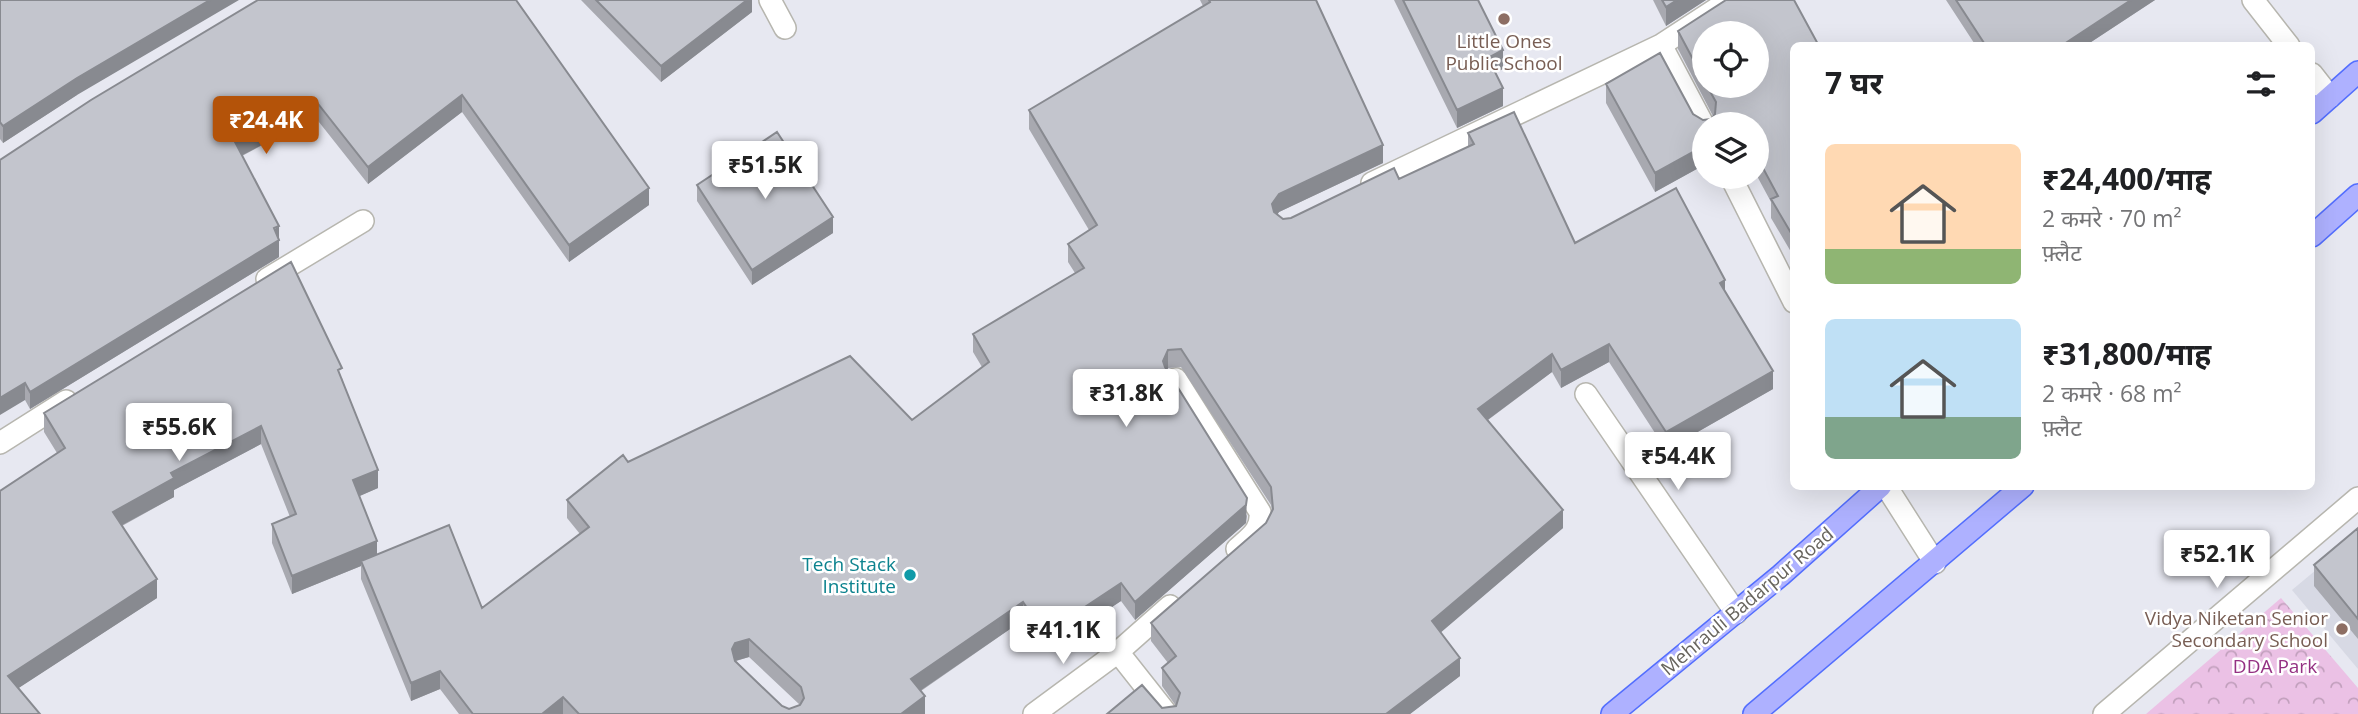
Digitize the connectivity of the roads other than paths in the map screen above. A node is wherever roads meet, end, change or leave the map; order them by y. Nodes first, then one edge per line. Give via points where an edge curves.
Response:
1 (770, 0) edge
2 (1730, 0) edge
3 (2253, 0) edge
4 (785, 28) dead end
5 (2286, 42) edge
6 (1661, 45) junction
7 (2358, 72) edge
8 (2315, 78) edge
9 (2330, 97) junction
10 (2315, 110) edge
11 (1696, 112) edge
12 (1737, 189) edge
13 (1347, 194) edge
14 (2358, 195) edge
15 (363, 221) dead end
16 (2315, 233) edge
17 (244, 293) edge
18 (1790, 294) edge
19 (1176, 380) edge
20 (90, 387) edge
21 (1586, 394) dead end
22 (0, 443) edge
23 (1878, 490) edge
24 (1886, 490) edge
25 (2018, 490) edge
26 (2358, 498) edge
27 (1935, 563) junction
28 (1217, 566) edge
29 (1187, 592) edge
30 (1735, 613) junction
31 (1118, 652) junction
32 (1034, 714) edge
33 (1167, 714) edge
34 (1612, 714) edge
35 (1754, 714) edge
36 (2104, 714) edge

1 - 4 street
2 - 6 street
3 - 5 street
6 - 11 street
6 - 13 street
7 - 9 main road
8 - 9 street
9 - 10 main road
12 - 18 street
14 - 16 main road
15 - 17 street
19 - 28 street via 1260,512 1256,531
20 - 22 street
21 - 30 street
23 - 30 main road, Mehrauli Badarpur Road
24 - 27 street
25 - 27 main road
26 - 36 street
27 - 35 main road
29 - 31 street
30 - 34 main road, Mehrauli Badarpur Road
31 - 32 street
31 - 33 street

